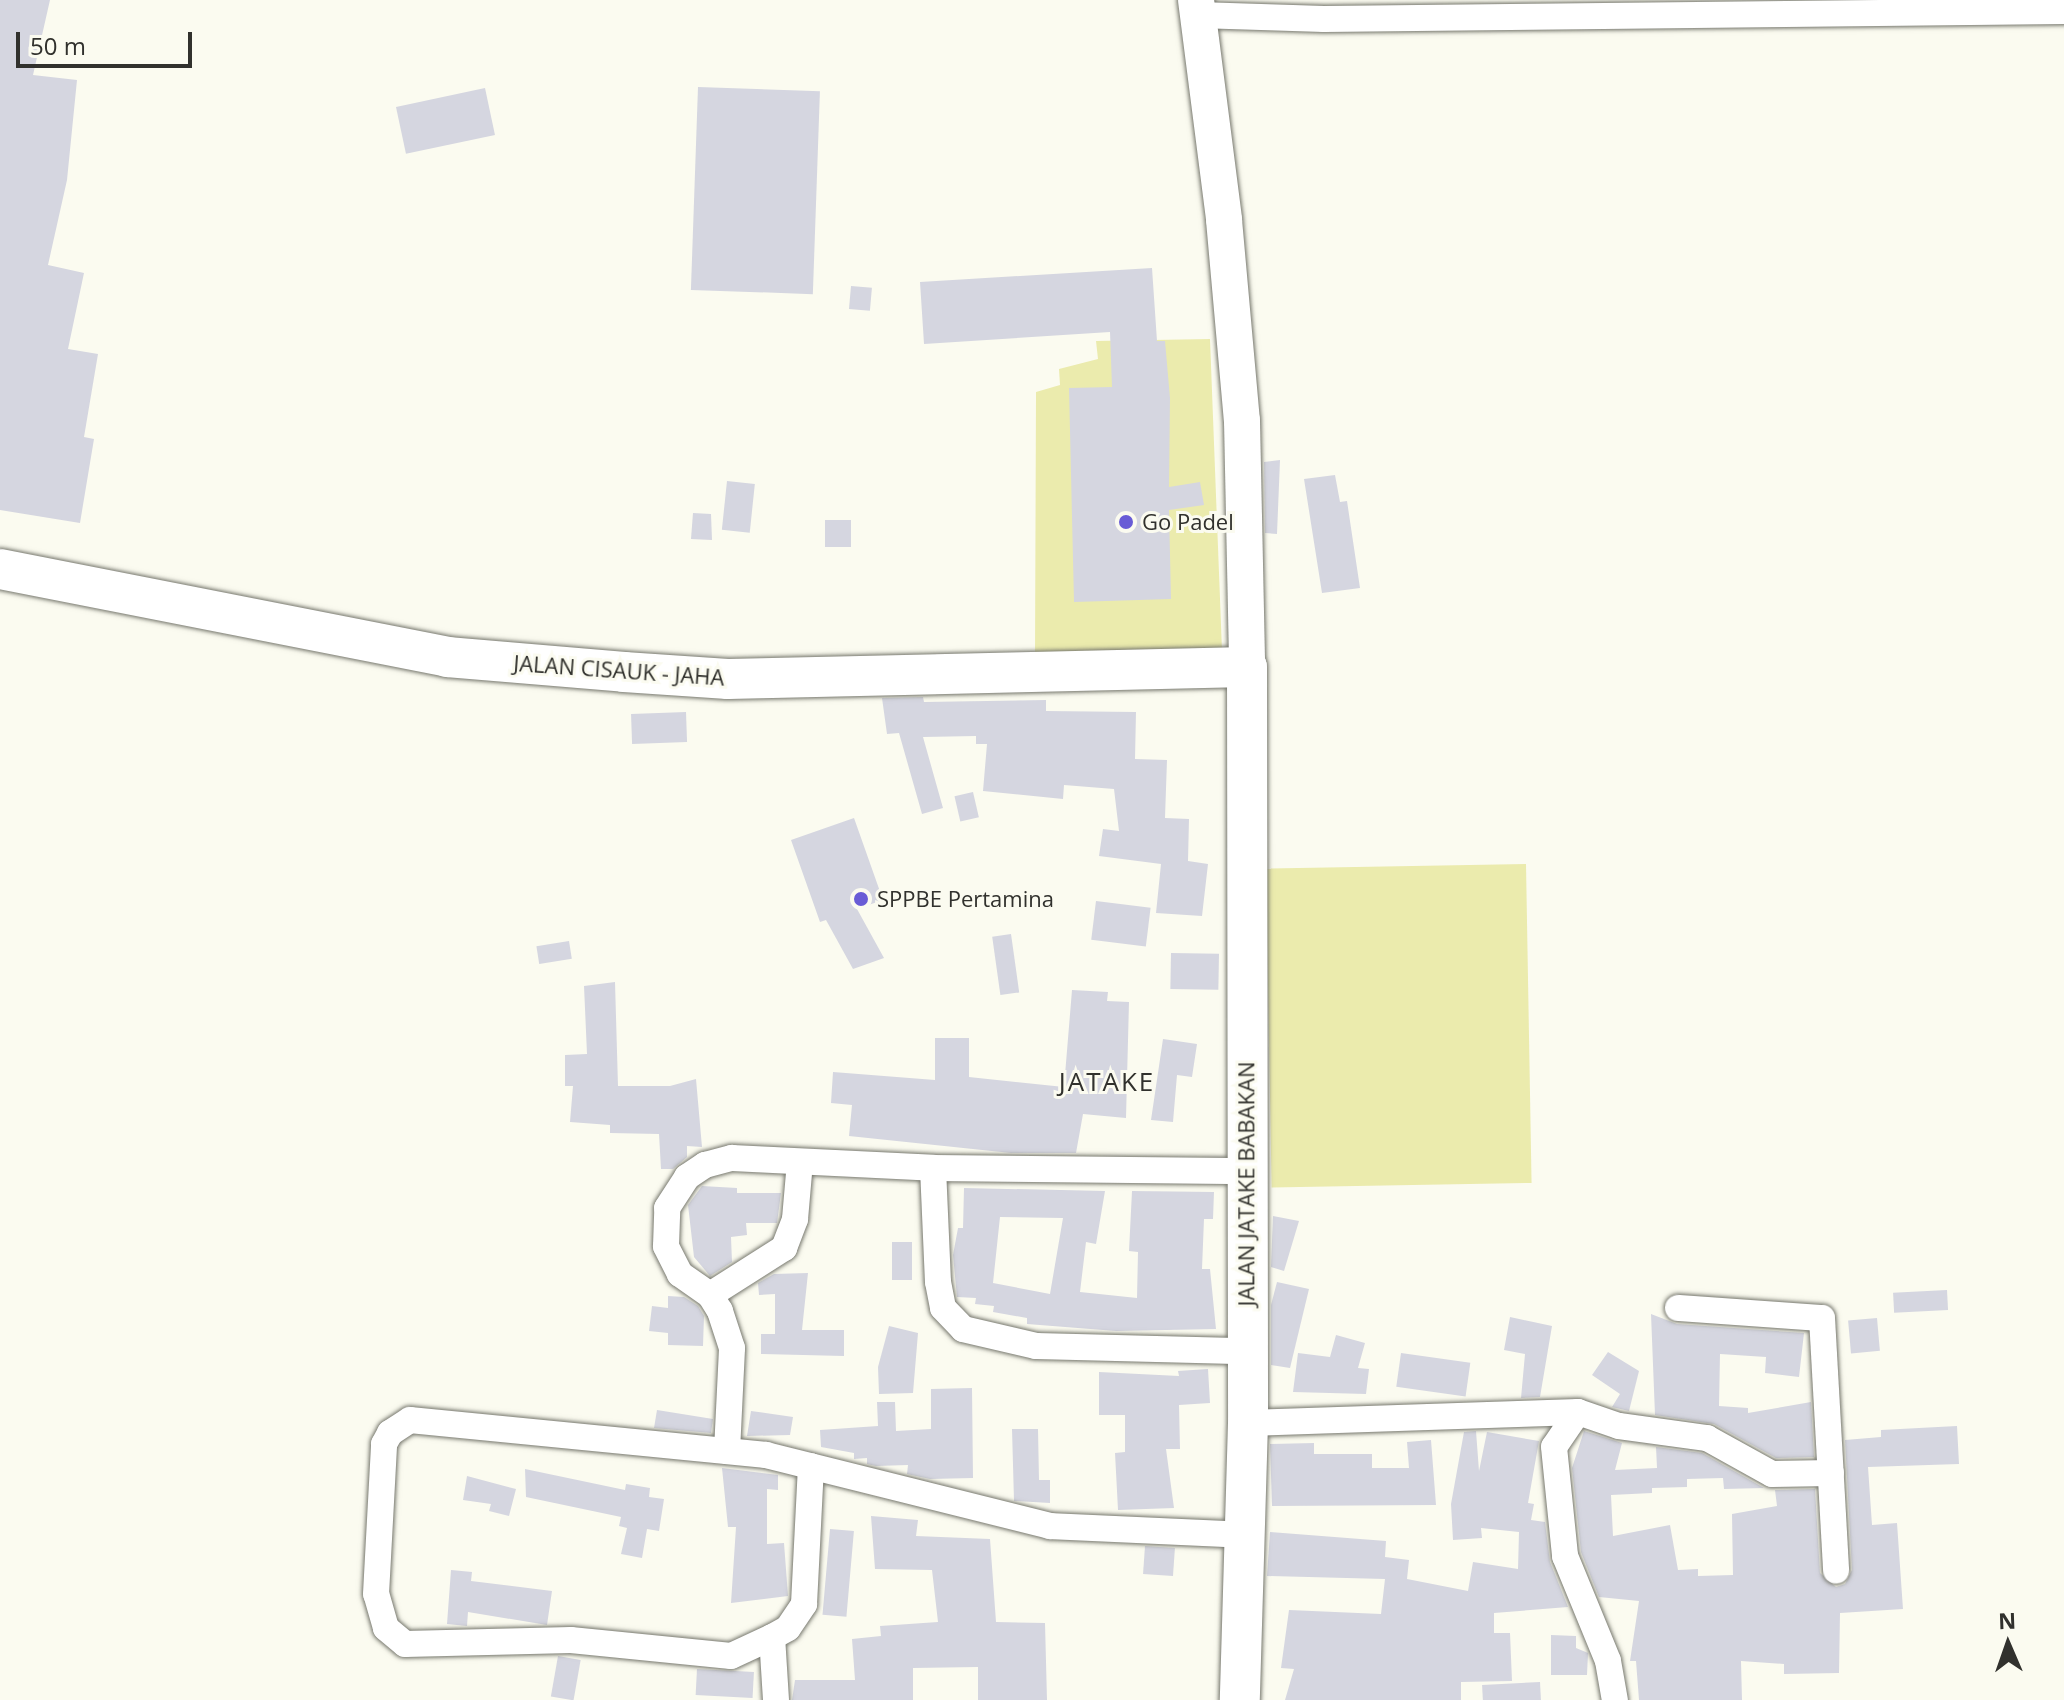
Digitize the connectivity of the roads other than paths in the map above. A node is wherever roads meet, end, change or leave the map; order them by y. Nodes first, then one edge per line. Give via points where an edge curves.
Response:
1 (1197, 8) edge
2 (2064, 11) edge
3 (0, 569) edge
4 (1247, 667) junction
5 (800, 1162) junction
6 (933, 1168) junction
7 (1245, 1171) junction
8 (710, 1295) junction
9 (1678, 1308) dead end
10 (1246, 1351) junction
11 (1578, 1412) junction
12 (1248, 1423) junction
13 (727, 1451) junction
14 (811, 1466) junction
15 (1831, 1473) junction
16 (1246, 1535) junction
17 (1836, 1571) dead end
18 (772, 1637) junction
19 (776, 1700) edge
20 (1240, 1700) edge
21 (1615, 1700) edge

1 - 2 street via 1324,19
1 - 4 main road via 1242,421
3 - 4 main road, JALAN CISAUK - JAHA via 447,657 624,672 728,679
4 - 7 main road, JALAN JATAKE BABAKAN
5 - 6 street
5 - 8 street via 795,1219 784,1248
5 - 8 street via 732,1158 705,1165 687,1177 667,1208 666,1246 680,1274
6 - 7 street
6 - 10 street via 938,1282 943,1308 963,1329 1036,1346
7 - 10 main road, JALAN JATAKE BABAKAN
8 - 13 street via 732,1348
9 - 15 street via 1822,1318
10 - 12 main road, JALAN JATAKE BABAKAN
11 - 12 street
11 - 15 street via 1619,1426 1707,1438 1772,1474
11 - 21 street via 1554,1447 1565,1556 1608,1661
12 - 16 main road, JALAN JATAKE BABAKAN
13 - 14 street
13 - 18 street via 410,1420 398,1424 384,1444 376,1594 386,1628 405,1644 571,1640 731,1656
14 - 16 street via 1050,1526
14 - 18 street via 804,1604 788,1628
15 - 17 street
16 - 20 main road, JALAN JATAKE BABAKAN
18 - 19 street

